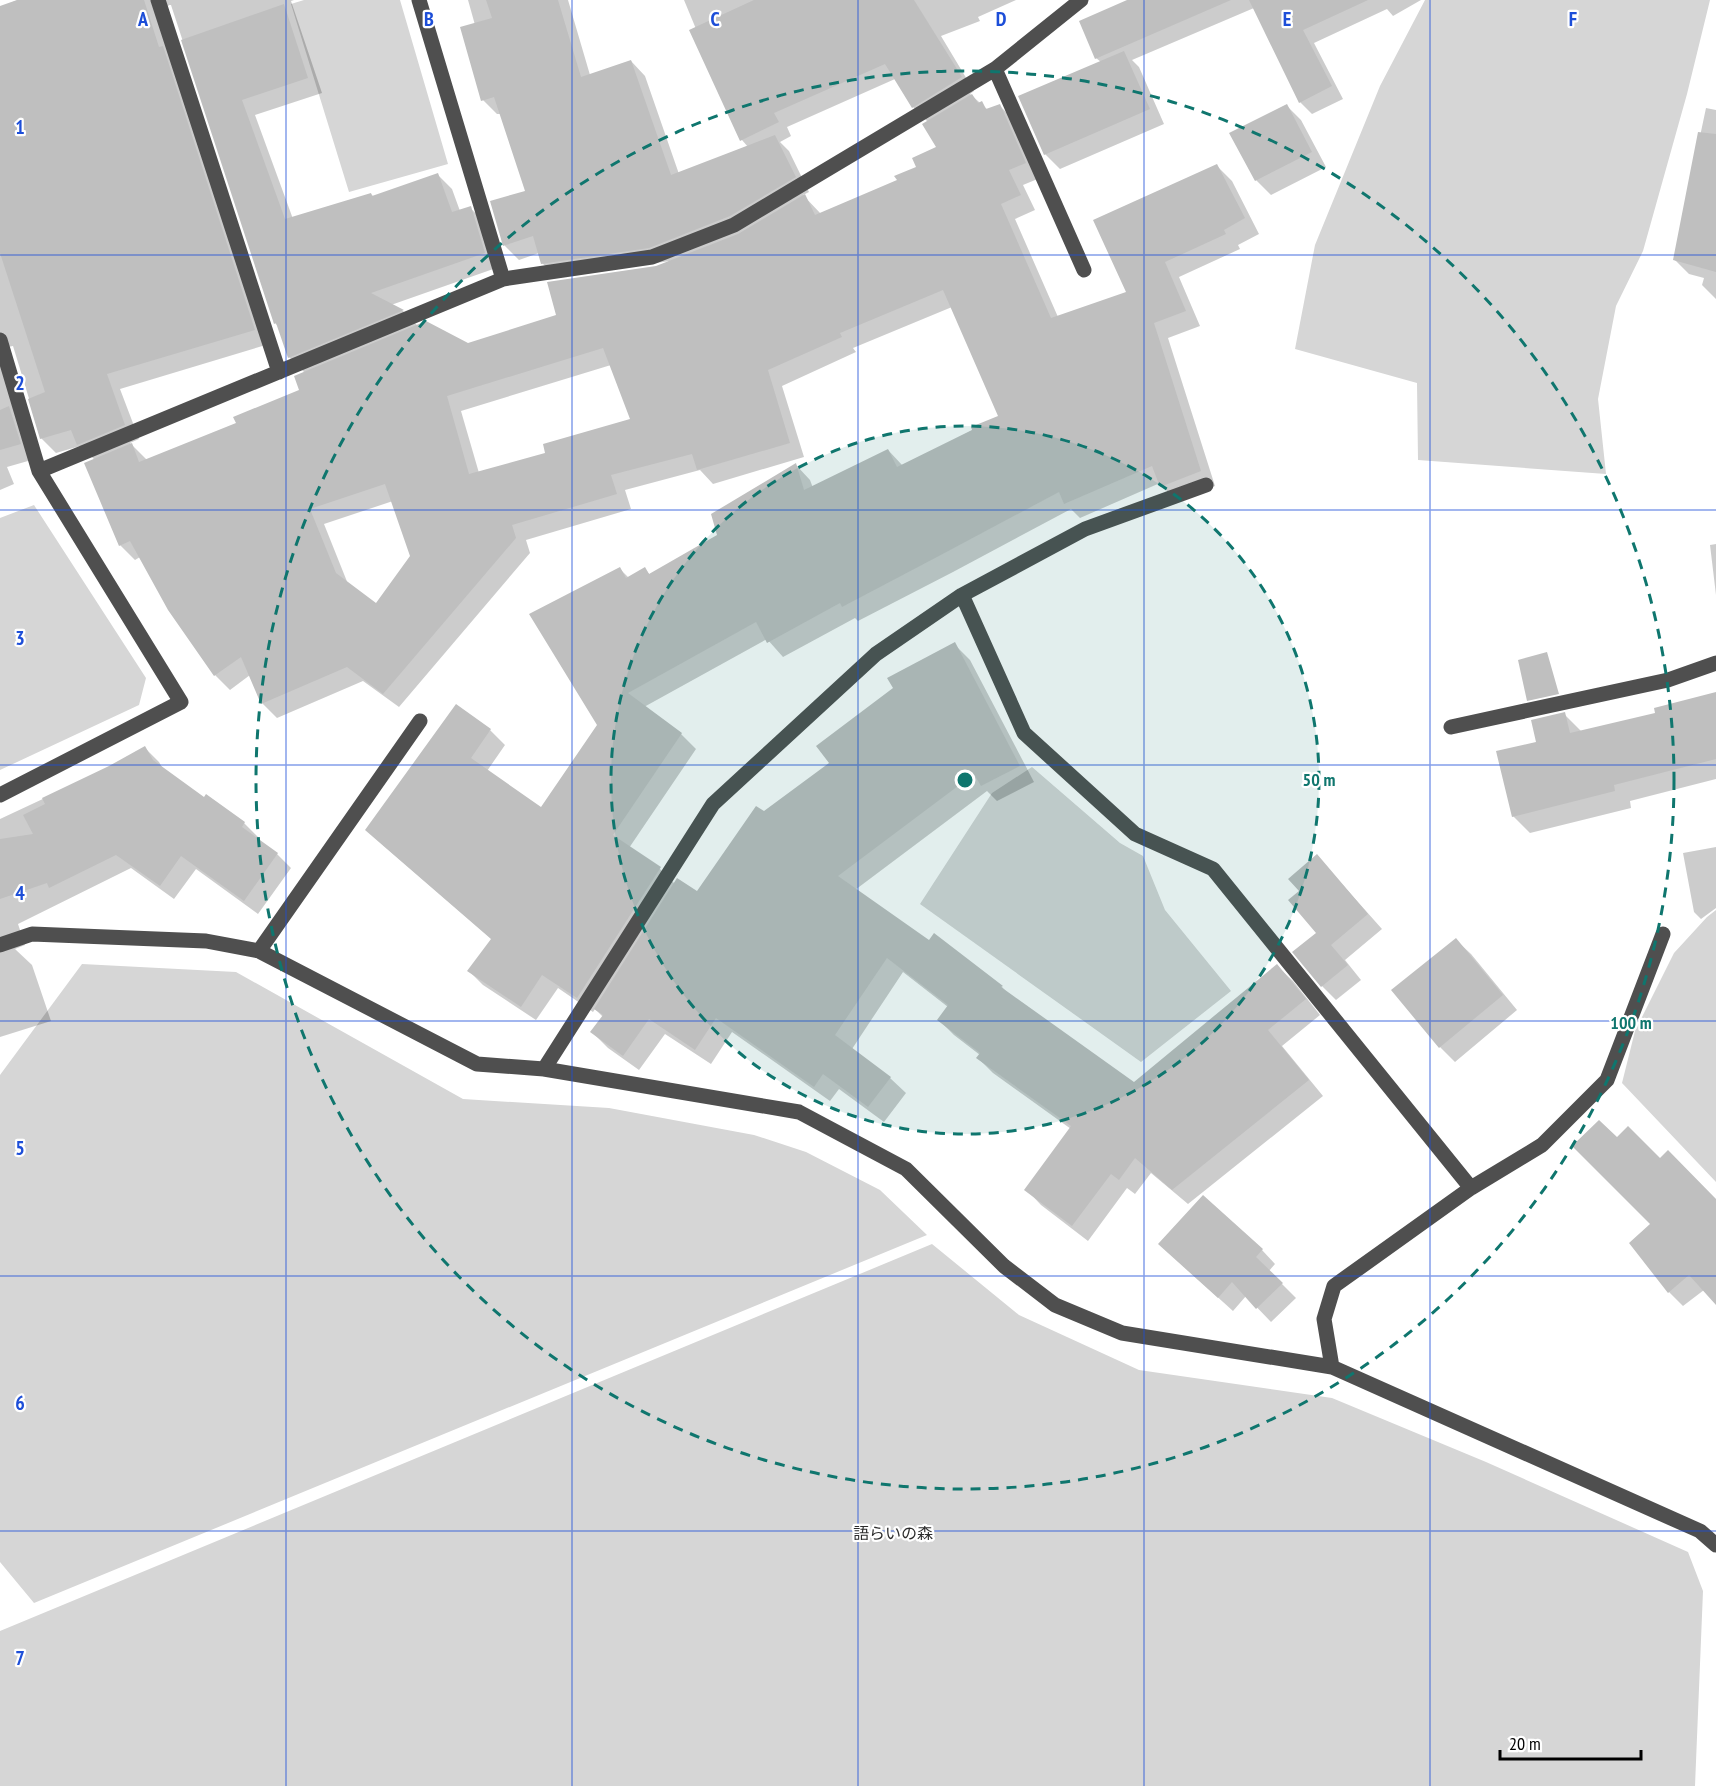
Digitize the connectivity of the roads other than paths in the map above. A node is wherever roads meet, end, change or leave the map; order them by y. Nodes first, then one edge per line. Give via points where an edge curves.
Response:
1 (158, 0) edge
2 (419, 0) edge
3 (1081, 0) edge
4 (994, 69) junction
5 (1084, 270) dead end
6 (503, 279) junction
7 (0, 340) edge
8 (279, 372) junction
9 (39, 471) junction
10 (1206, 485) dead end
11 (962, 595) junction
12 (1716, 663) edge
13 (420, 720) dead end
14 (1451, 727) dead end
15 (0, 795) edge
16 (1664, 934) dead end
17 (0, 945) edge
18 (259, 951) junction
19 (544, 1069) junction
20 (1471, 1188) junction
21 (1332, 1367) junction
22 (1716, 1545) edge

1 - 8 street
2 - 6 street
3 - 4 street
4 - 5 street
4 - 6 street via 734,225 652,256
6 - 8 street
7 - 9 street
8 - 9 street
9 - 15 street via 181,702
10 - 11 street via 1085,529
11 - 19 street via 876,654 712,804
11 - 20 street via 1024,733 1135,834 1213,869
12 - 14 street via 1668,680
13 - 18 street
16 - 20 street via 1607,1080 1542,1145
17 - 18 street via 32,934 206,941
18 - 19 street via 477,1064
19 - 21 street via 799,1112 906,1169 1004,1266 1054,1305 1122,1333
20 - 21 street via 1334,1286 1324,1318
21 - 22 street via 1700,1531

